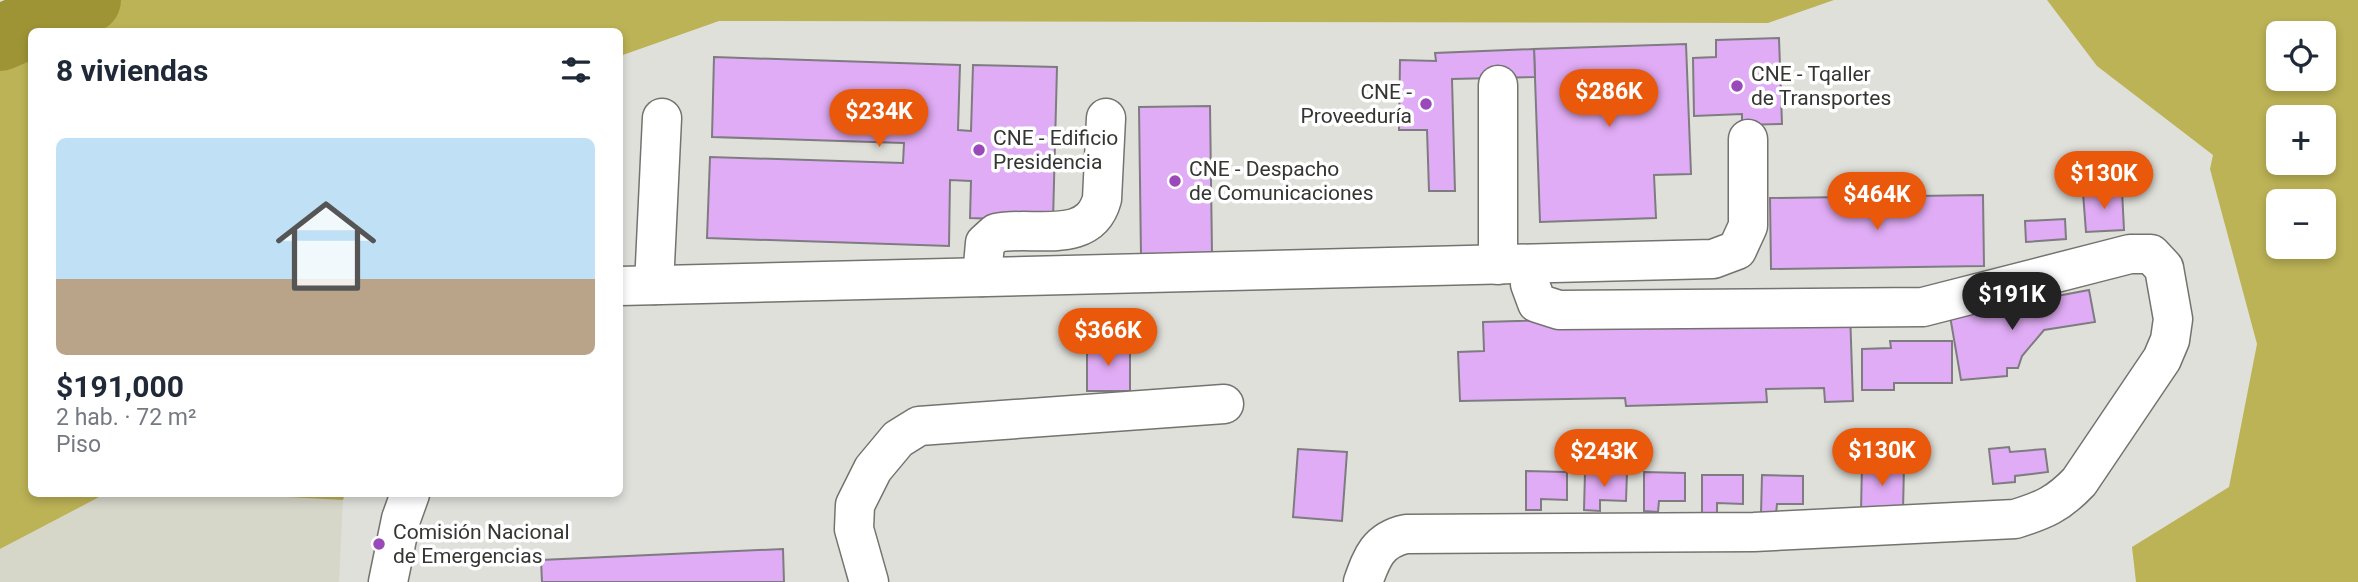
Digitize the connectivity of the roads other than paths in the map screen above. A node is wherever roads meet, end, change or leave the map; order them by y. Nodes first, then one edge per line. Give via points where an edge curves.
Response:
1 (1498, 85) dead end
2 (662, 118) dead end
3 (1106, 118) dead end
4 (1748, 138) dead end
5 (1514, 265) junction
6 (982, 277) junction
7 (637, 285) edge
8 (1224, 404) dead end
9 (410, 497) edge
10 (388, 582) edge
11 (869, 582) edge
12 (1363, 582) edge

1 - 5 lane
2 - 7 lane
3 - 6 lane via 1102,199 1093,219 1070,230 996,233 985,243
4 - 5 lane via 1748,226 1737,250 1713,259
5 - 6 lane
5 - 12 lane via 1530,284 1537,303 1559,310 1923,307 2130,254 2151,254 2164,268 2173,319 2162,359 2079,482 2062,500 2042,511 2015,519 1754,532 1406,534 1381,546
6 - 7 lane
8 - 11 lane via 919,426 898,439 873,469 855,505 855,529
9 - 10 lane

